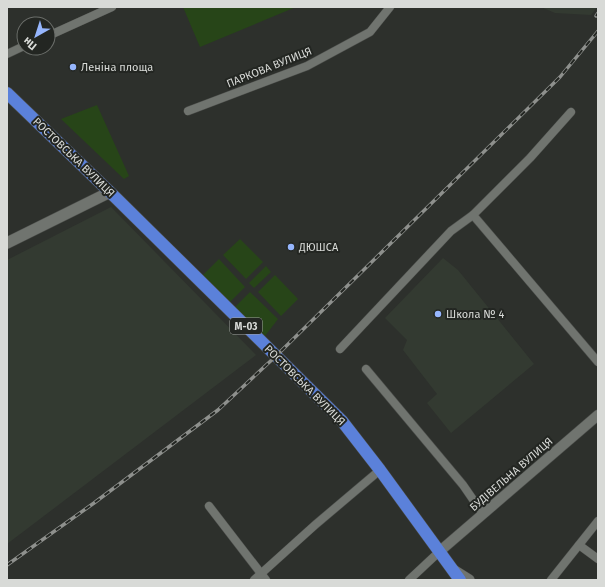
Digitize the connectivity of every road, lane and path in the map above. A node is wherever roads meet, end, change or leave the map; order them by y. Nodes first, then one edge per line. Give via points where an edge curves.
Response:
1 (112, 7) edge
2 (390, 7) edge
3 (56, 32) edge
4 (7, 93) edge
5 (188, 111) dead end
6 (571, 112) dead end
7 (110, 192) junction
8 (473, 215) junction
9 (7, 244) edge
10 (340, 349) dead end
11 (598, 362) edge
12 (366, 369) dead end
13 (598, 414) edge
14 (380, 470) junction
15 (209, 506) dead end
16 (483, 514) junction
17 (598, 521) edge
18 (579, 545) junction
19 (440, 550) junction
20 (598, 559) edge
21 (453, 570) junction
22 (263, 577) edge
23 (254, 580) edge
24 (409, 580) edge
25 (460, 580) edge
26 (469, 580) edge
27 (551, 580) edge

1 - 3 street
2 - 5 street, ПАРКОВА ВУЛИЦЯ via 370,32 307,66
4 - 7 highway, РОСТОВСЬКА ВУЛИЦЯ / М-03
6 - 8 street via 530,158
7 - 9 main road
7 - 14 highway, РОСТОВСЬКА ВУЛИЦЯ / М-03 via 342,421
8 - 10 street via 452,231
8 - 11 street
12 - 16 street via 463,485
13 - 16 street, БУДІВЕЛЬНА ВУЛИЦЯ
14 - 19 highway, РОСТОВСЬКА ВУЛИЦЯ / М-03
14 - 22 street via 315,525
15 - 22 street
16 - 19 street, БУДІВЕЛЬНА ВУЛИЦЯ
17 - 18 street
18 - 20 street
18 - 27 street
19 - 21 highway, РОСТОВСЬКА ВУЛИЦЯ / М-03
19 - 24 street
21 - 25 highway, РОСТОВСЬКА ВУЛИЦЯ / М-03
21 - 26 main road
22 - 23 street

